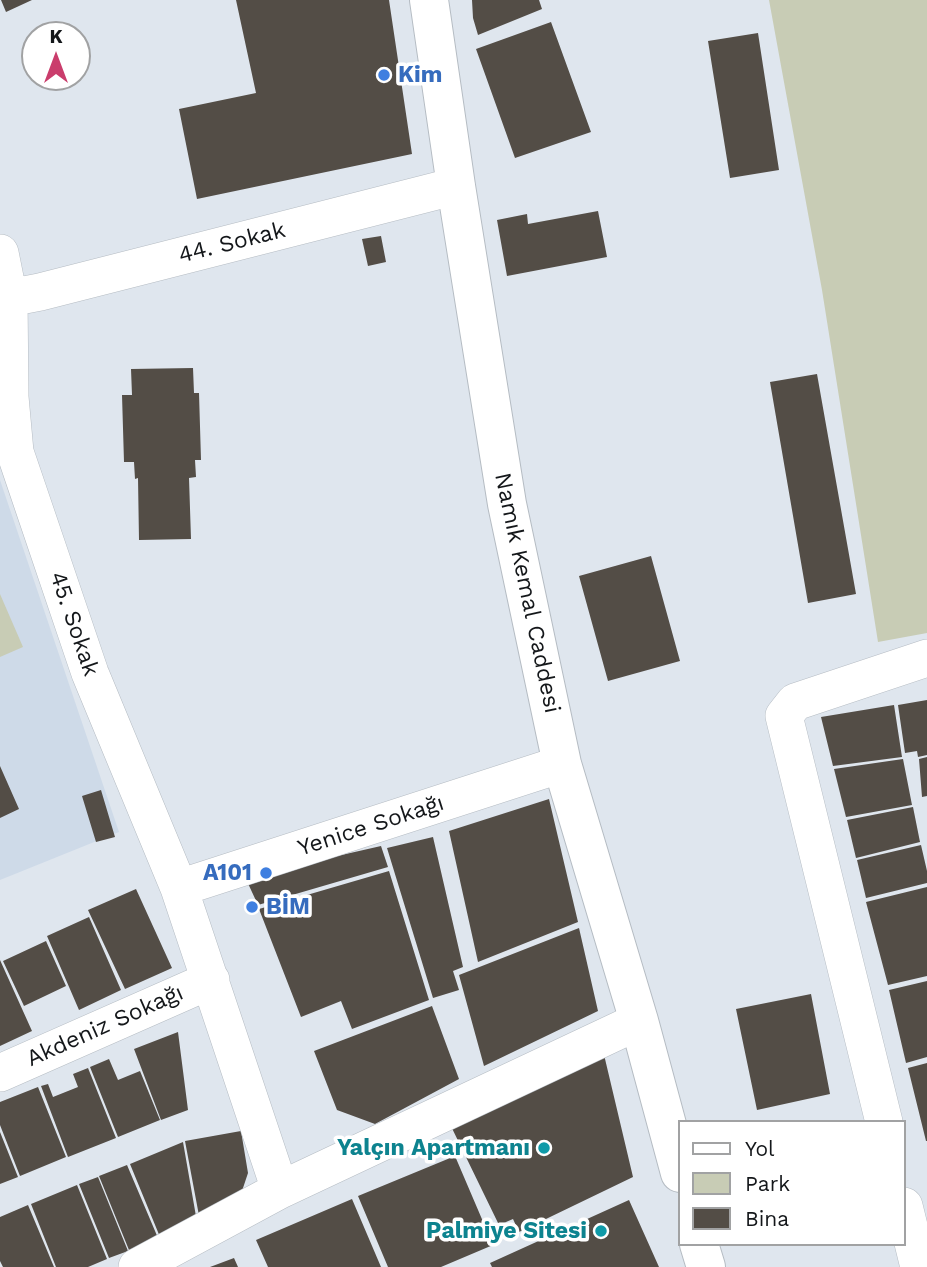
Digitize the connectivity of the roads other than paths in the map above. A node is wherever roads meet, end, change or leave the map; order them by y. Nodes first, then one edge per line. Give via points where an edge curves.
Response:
1 (429, 0) edge
2 (456, 186) junction
3 (0, 253) edge
4 (9, 299) junction
5 (927, 658) edge
6 (562, 764) junction
7 (179, 888) junction
8 (211, 980) junction
9 (639, 1021) junction
10 (0, 1073) edge
11 (884, 1120) edge
12 (678, 1166) edge
13 (279, 1190) junction
14 (906, 1214) edge
15 (700, 1246) edge
16 (137, 1267) edge
17 (706, 1267) edge
18 (919, 1267) edge

1 - 2 main road, Namık Kemal Caddesi
2 - 4 street, 44. Sokak
2 - 6 main road, Namık Kemal Caddesi via 506,504
3 - 4 street, 45. Sokak
4 - 7 street, 45. Sokak via 15,452 90,673
5 - 11 street via 795,702 784,716
6 - 7 street, Yenice Sokağı
6 - 9 main road, Namık Kemal Caddesi
7 - 8 street, 45. Sokak
8 - 10 street, Akdeniz Sokağı
8 - 13 street, 45. Sokak
9 - 12 main road, Namık Kemal Caddesi
9 - 13 street
13 - 16 street
14 - 18 street
15 - 17 main road

